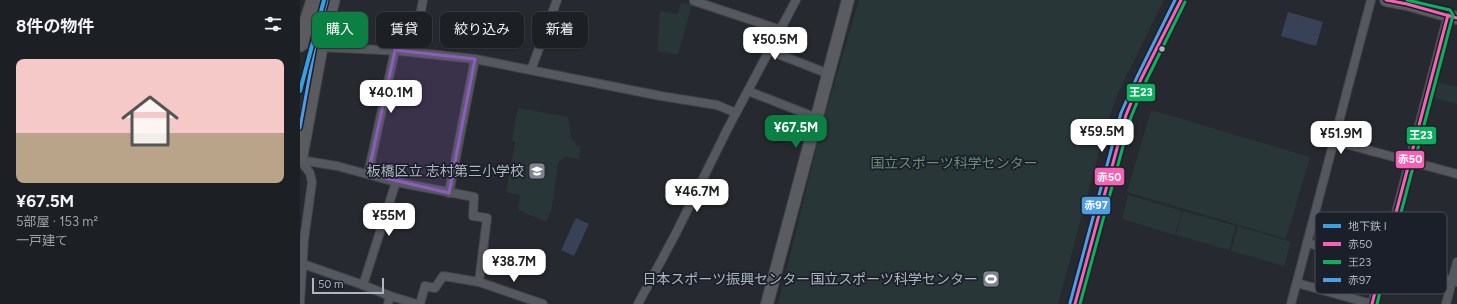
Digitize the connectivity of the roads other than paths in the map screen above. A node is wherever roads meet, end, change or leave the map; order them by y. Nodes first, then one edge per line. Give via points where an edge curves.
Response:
1 (314, 0) edge
2 (332, 0) edge
3 (423, 0) edge
4 (557, 0) edge
5 (796, 0) edge
6 (848, 0) edge
7 (1181, 0) edge
8 (1371, 0) edge
9 (1386, 0) edge
10 (694, 1) dead end
11 (329, 12) edge
12 (1452, 16) edge
13 (781, 30) junction
14 (300, 43) edge
15 (312, 45) edge
16 (320, 48) edge
17 (358, 48) edge
18 (395, 50) junction
19 (770, 51) junction
20 (413, 52) junction
21 (475, 59) junction
22 (531, 70) junction
23 (828, 74) junction
24 (748, 91) junction
25 (736, 113) junction
26 (817, 118) junction
27 (1334, 142) junction
28 (300, 156) edge
29 (300, 160) edge
30 (1409, 162) junction
31 (368, 174) junction
32 (1457, 174) edge
33 (396, 182) junction
34 (449, 193) junction
35 (1315, 212) edge
36 (1396, 212) edge
37 (1315, 213) edge
38 (1307, 243) junction
39 (1315, 245) edge
40 (1457, 262) edge
41 (303, 264) junction
42 (1455, 281) edge
43 (479, 282) junction
44 (1297, 283) junction
45 (363, 285) junction
46 (1315, 288) edge
47 (1336, 294) edge
48 (1375, 294) edge
49 (388, 300) edge
50 (300, 302) edge
51 (417, 304) edge
52 (420, 304) edge
53 (543, 304) edge
54 (638, 304) edge
55 (768, 304) edge
56 (1075, 304) edge
57 (1291, 304) edge
58 (1372, 304) edge
59 (1446, 304) edge

1 - 14 highway
2 - 11 highway
3 - 20 street
4 - 22 street
5 - 13 street
6 - 23 street
7 - 56 street via 1141,79 1126,115
8 - 27 street
9 - 12 street
10 - 13 street
12 - 30 street
13 - 19 street
14 - 15 street
16 - 28 highway
17 - 18 street
18 - 20 street
18 - 31 street
19 - 23 street
19 - 24 street
20 - 21 street
21 - 22 street
21 - 34 street
22 - 25 street via 718,105
23 - 26 street
24 - 25 street
24 - 26 street
25 - 54 street
26 - 55 street
27 - 30 street
27 - 35 street
29 - 31 street
29 - 41 street via 310,173 312,182
30 - 32 street
30 - 36 street
31 - 33 street
33 - 34 street
33 - 45 street
34 - 43 street via 474,197 473,216 487,218
37 - 38 street
38 - 39 street
38 - 44 street
40 - 42 street
41 - 45 street
41 - 50 street
42 - 59 street
43 - 52 street via 442,276 435,288 425,286
43 - 53 street
44 - 46 street
44 - 57 street
45 - 49 street
47 - 58 street
48 - 58 street
49 - 51 street

